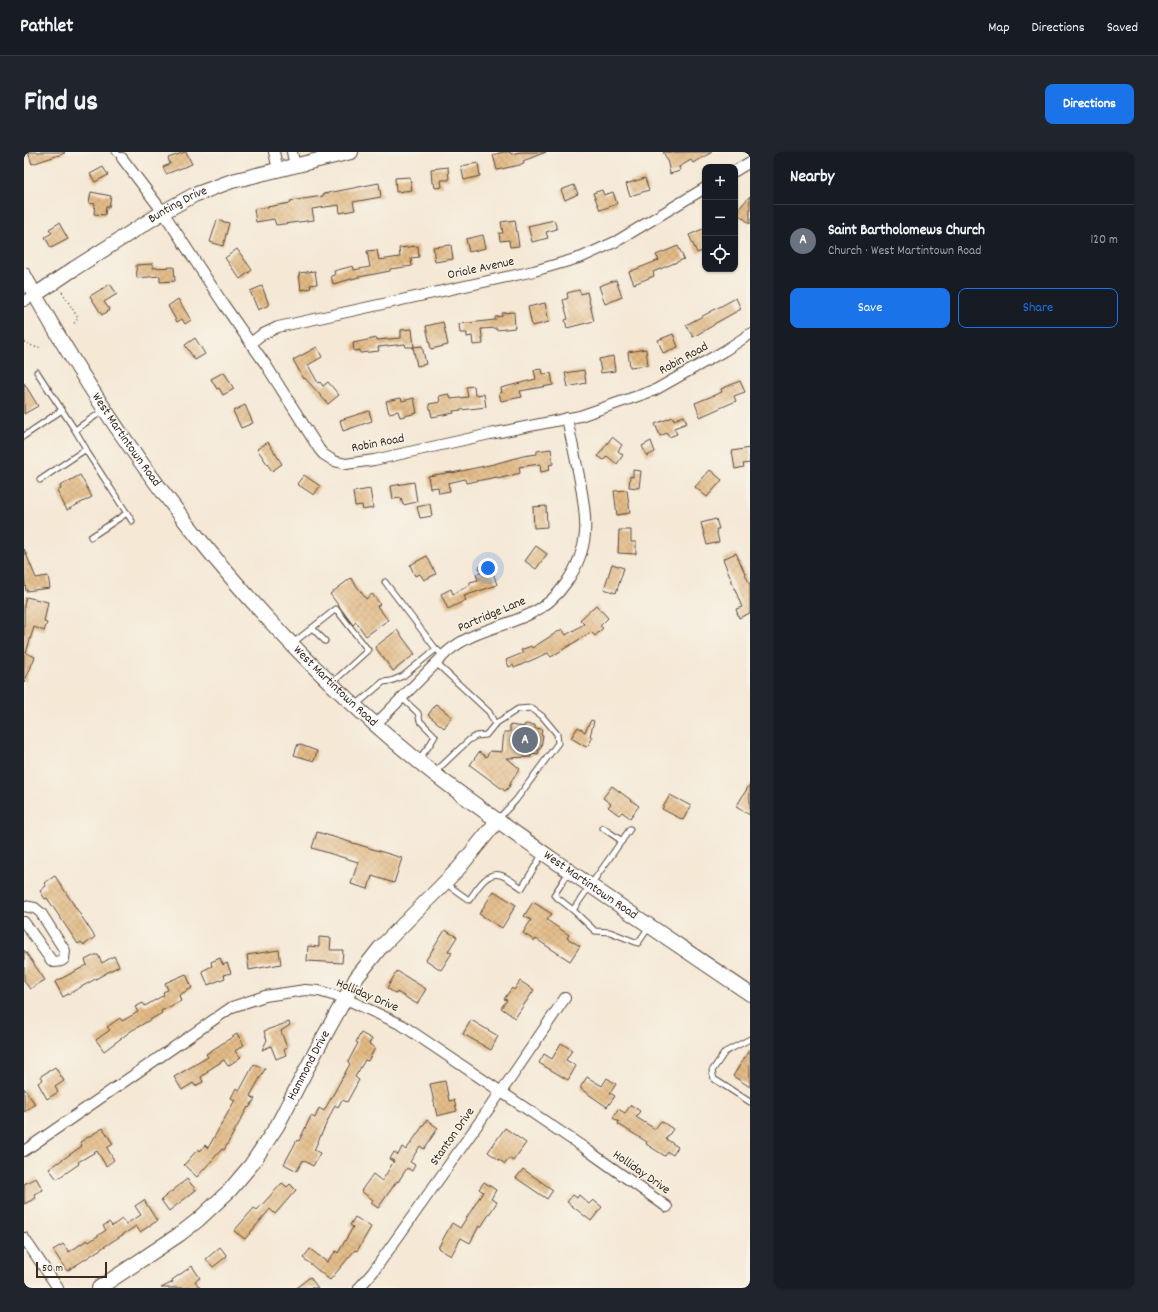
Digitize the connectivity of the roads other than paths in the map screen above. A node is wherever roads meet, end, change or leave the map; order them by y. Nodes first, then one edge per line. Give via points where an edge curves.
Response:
1 (274, 152) edge
2 (292, 152) edge
3 (351, 152) edge
4 (119, 155) edge
5 (750, 162) edge
6 (295, 166) junction
7 (738, 169) edge
8 (278, 170) junction
9 (702, 190) edge
10 (163, 212) junction
11 (24, 275) edge
12 (29, 298) edge
13 (750, 334) edge
14 (251, 343) junction
15 (37, 372) dead end
16 (62, 410) junction
17 (105, 410) junction
18 (567, 418) junction
19 (75, 430) junction
20 (24, 436) edge
21 (86, 449) junction
22 (40, 480) dead end
23 (127, 513) junction
24 (132, 521) dead end
25 (91, 537) dead end
26 (385, 582) dead end
27 (312, 628) junction
28 (325, 641) dead end
29 (292, 644) junction
30 (436, 649) junction
31 (444, 656) junction
32 (436, 664) junction
33 (332, 683) junction
34 (402, 698) junction
35 (356, 706) junction
36 (376, 724) junction
37 (496, 724) junction
38 (418, 760) junction
39 (434, 773) junction
40 (498, 820) junction
41 (603, 828) dead end
42 (630, 829) dead end
43 (622, 841) junction
44 (543, 852) junction
45 (570, 871) junction
46 (444, 883) junction
47 (591, 885) junction
48 (24, 906) edge
49 (573, 910) junction
50 (24, 922) edge
51 (650, 926) junction
52 (750, 994) edge
53 (565, 998) dead end
54 (346, 999) junction
55 (750, 1039) edge
56 (501, 1091) junction
57 (750, 1102) edge
58 (24, 1150) edge
59 (667, 1207) dead end
60 (24, 1238) edge
61 (58, 1288) edge
62 (99, 1288) edge
63 (359, 1288) edge

1 - 8 street
2 - 6 street
3 - 6 main road, Bunting Drive
4 - 10 street, Robin Road
5 - 7 street
6 - 8 main road, Bunting Drive
8 - 10 main road, Bunting Drive via 213,188
9 - 14 street, Oriole Avenue via 617,241 582,257 534,271 278,327
10 - 12 main road, Bunting Drive
10 - 14 street, Robin Road
11 - 12 main road, West Martintown Road
12 - 17 main road, West Martintown Road via 44,314
13 - 18 street, Robin Road via 655,390 580,416
14 - 18 street, Robin Road via 319,449 328,458 340,463 374,460
15 - 16 lane
16 - 19 lane
16 - 20 lane
17 - 19 lane
17 - 29 main road, West Martintown Road via 160,489 200,540
18 - 31 street, Partridge Lane via 586,514 584,543 573,572 559,593 541,608 469,637
19 - 21 lane
21 - 22 lane
21 - 23 lane
23 - 24 lane
23 - 25 lane
26 - 30 lane
27 - 28 lane
27 - 29 lane
27 - 33 lane via 336,609 368,650
29 - 33 main road, West Martintown Road
30 - 31 lane
30 - 35 lane via 403,676 383,682
31 - 32 street, Partridge Lane
32 - 34 street, Partridge Lane
32 - 37 lane via 489,712
33 - 35 main road, West Martintown Road
34 - 36 street, Partridge Lane
34 - 38 lane via 418,713 420,721 434,736
35 - 36 main road, West Martintown Road
36 - 38 main road, West Martintown Road
37 - 39 lane via 486,735 468,740
37 - 40 lane via 518,709 531,708 542,716 557,734 558,743
38 - 39 main road, West Martintown Road
39 - 40 main road, West Martintown Road
40 - 44 main road, West Martintown Road
40 - 46 main road, Hammond Drive
41 - 43 lane
42 - 43 lane
43 - 47 lane
44 - 45 main road, West Martintown Road
44 - 46 lane via 522,888 500,875 494,875 485,879 469,900
45 - 47 main road, West Martintown Road
45 - 49 lane via 554,895
46 - 54 main road, Hammond Drive via 368,962
47 - 49 lane
47 - 51 main road, West Martintown Road
48 - 50 street via 35,908 41,913 65,951 64,958 58,962 51,960
49 - 51 lane via 595,931 610,932 638,943
51 - 52 main road, West Martintown Road
53 - 56 street, Stanton Drive
54 - 56 street, Holliday Drive via 402,1025
54 - 58 street, Holliday Drive via 319,991 305,990 265,996 232,1007
54 - 62 main road, Hammond Drive via 277,1126 251,1165 230,1190 180,1234
55 - 57 lane via 725,1052 712,1071 714,1078
56 - 59 street, Holliday Drive
56 - 63 street, Stanton Drive
60 - 61 street

